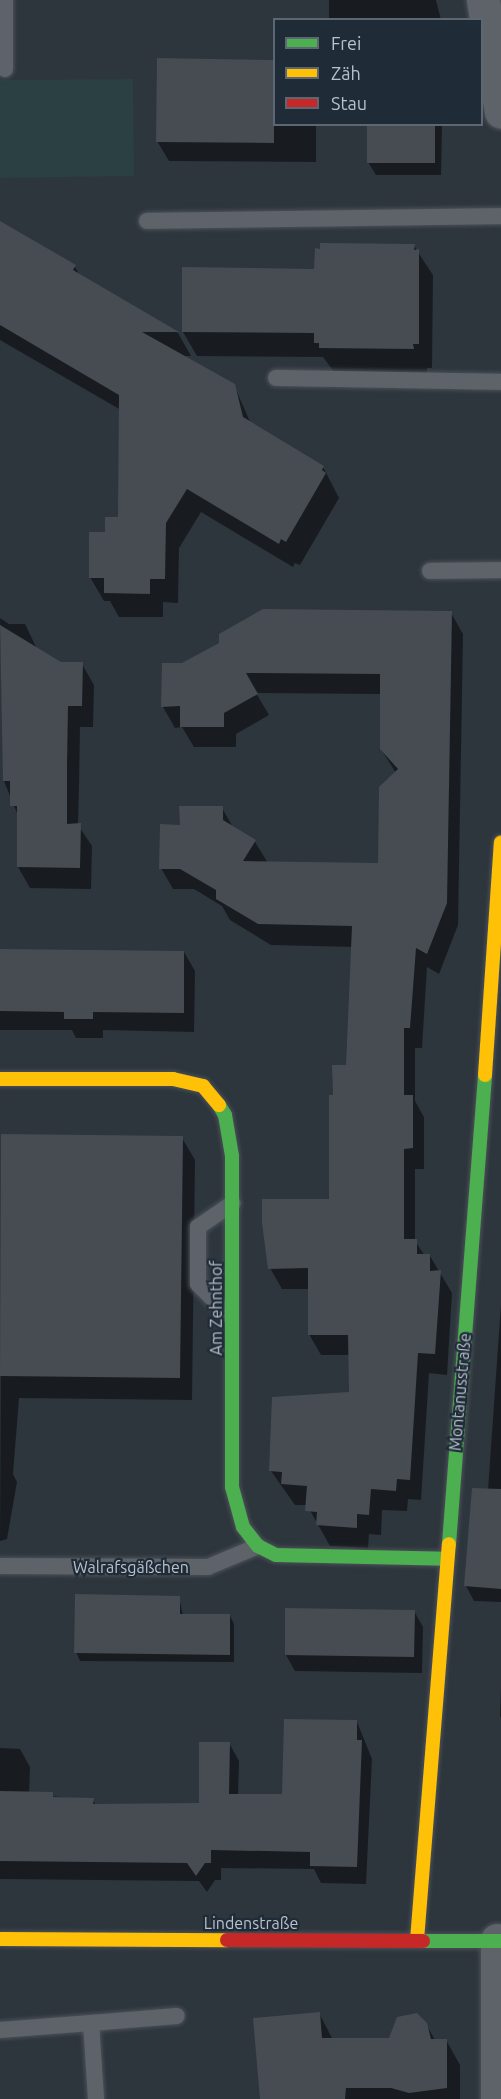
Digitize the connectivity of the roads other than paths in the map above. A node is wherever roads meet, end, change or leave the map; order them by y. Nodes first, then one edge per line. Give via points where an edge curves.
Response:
1 (5, 0) edge
2 (483, 0) edge
3 (5, 69) dead end
4 (501, 112) edge
5 (501, 216) edge
6 (147, 221) dead end
7 (276, 378) dead end
8 (501, 382) edge
9 (501, 570) edge
10 (430, 571) dead end
11 (501, 843) edge
12 (497, 981) edge
13 (0, 1078) edge
14 (481, 1141) junction
15 (501, 1141) edge
16 (234, 1202) junction
17 (233, 1319) junction
18 (258, 1546) junction
19 (446, 1559) junction
20 (0, 1566) edge
21 (0, 1939) edge
22 (417, 1940) junction
23 (499, 1940) edge
24 (177, 2016) dead end
25 (91, 2023) junction
26 (0, 2030) edge
27 (96, 2099) edge
28 (497, 2099) edge

1 - 3 lane
2 - 4 street
5 - 6 lane
7 - 8 lane
9 - 10 lane
11 - 12 street, Montanusstraße
12 - 14 street, Montanusstraße
13 - 16 street, Am Zehnthof via 173,1079 203,1086 218,1101 228,1123
14 - 15 lane
14 - 19 street, Montanusstraße
16 - 17 street, Am Zehnthof
16 - 17 lane via 198,1227 198,1284
17 - 18 street, Am Zehnthof via 232,1487 239,1520
18 - 19 street via 284,1556
18 - 20 lane, Walrafsgäßchen via 208,1567
19 - 22 street, Montanusstraße
21 - 22 street, Lindenstraße
22 - 23 street, Lindenstraße
23 - 28 street
24 - 25 lane
25 - 26 lane
25 - 27 lane

